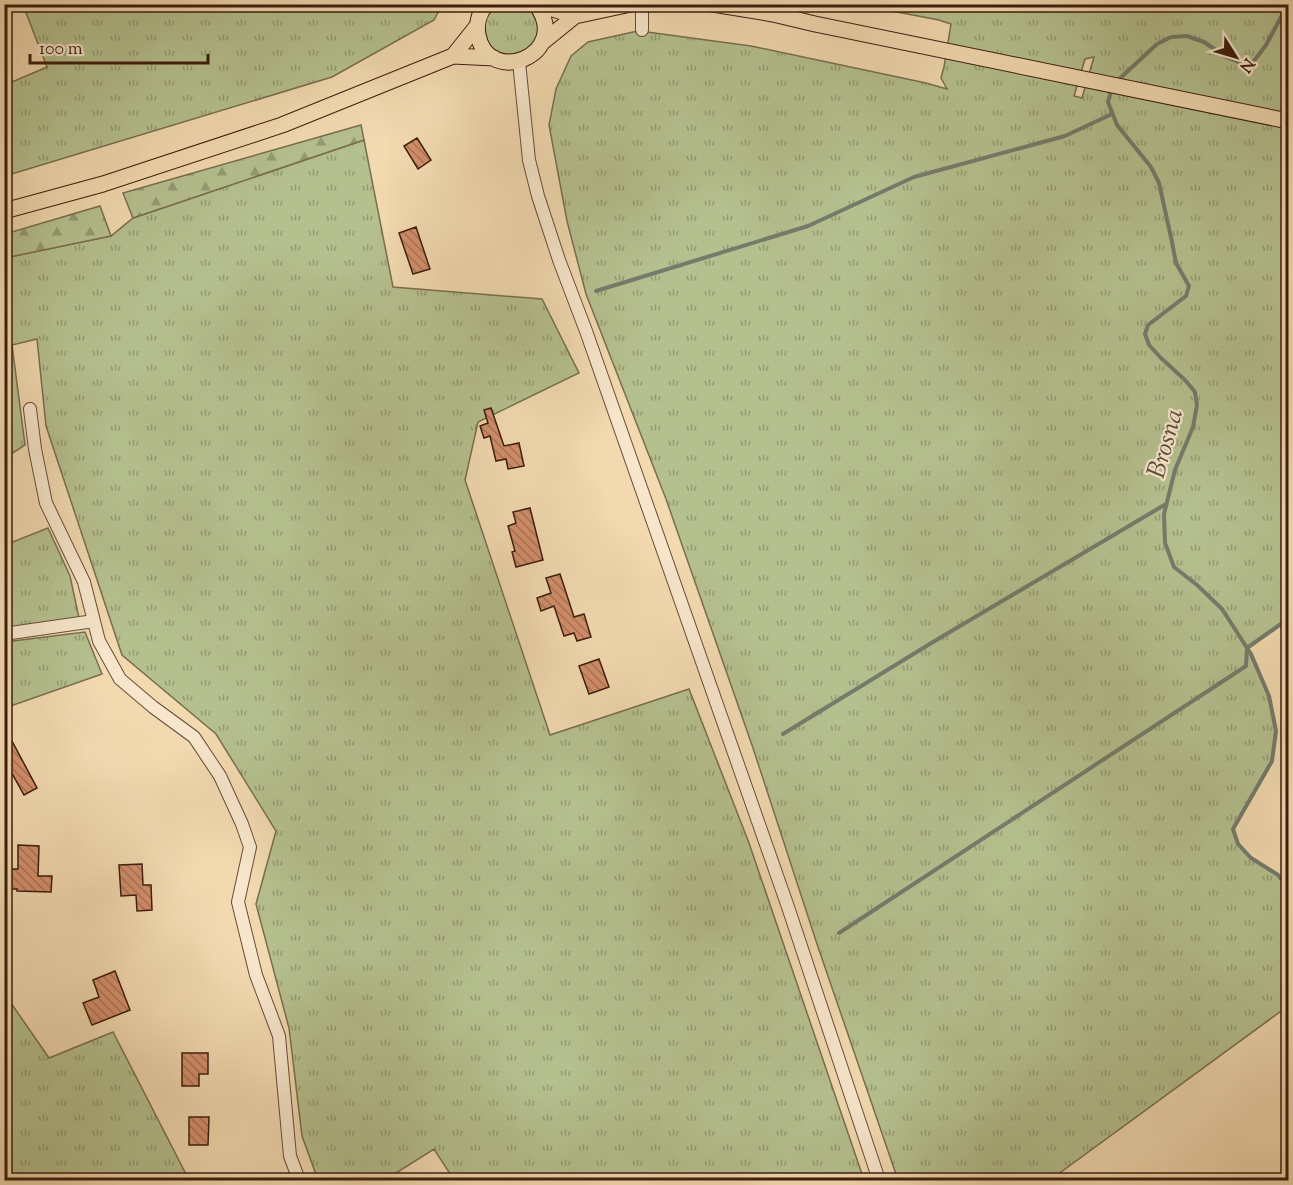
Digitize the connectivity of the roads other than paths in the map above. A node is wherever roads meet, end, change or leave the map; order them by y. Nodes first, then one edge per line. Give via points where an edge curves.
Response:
1 (487, 4) edge
2 (537, 4) edge
3 (631, 4) edge
4 (642, 4) edge
5 (713, 4) edge
6 (575, 16) junction
7 (477, 26) junction
8 (642, 30) dead end
9 (543, 42) junction
10 (453, 56) junction
11 (494, 58) junction
12 (519, 62) junction
13 (1288, 121) edge
14 (4, 211) edge
15 (30, 410) dead end
16 (94, 621) junction
17 (4, 634) edge
18 (300, 1180) edge
19 (879, 1180) edge

1 - 7 main road
2 - 6 main road
2 - 9 main road via 545,22
3 - 6 main road
4 - 8 street
5 - 13 main road
6 - 9 main road
7 - 10 main road
7 - 11 main road via 482,46
9 - 12 main road via 529,58
10 - 11 main road
10 - 14 main road via 282,125 103,184
11 - 12 main road
12 - 19 street via 529,160 538,196 784,896
15 - 16 street via 46,502 84,582
16 - 17 street
16 - 18 street via 99,641 120,679 194,737 220,776 242,824 250,847 238,902 256,975 279,1036 290,1156

